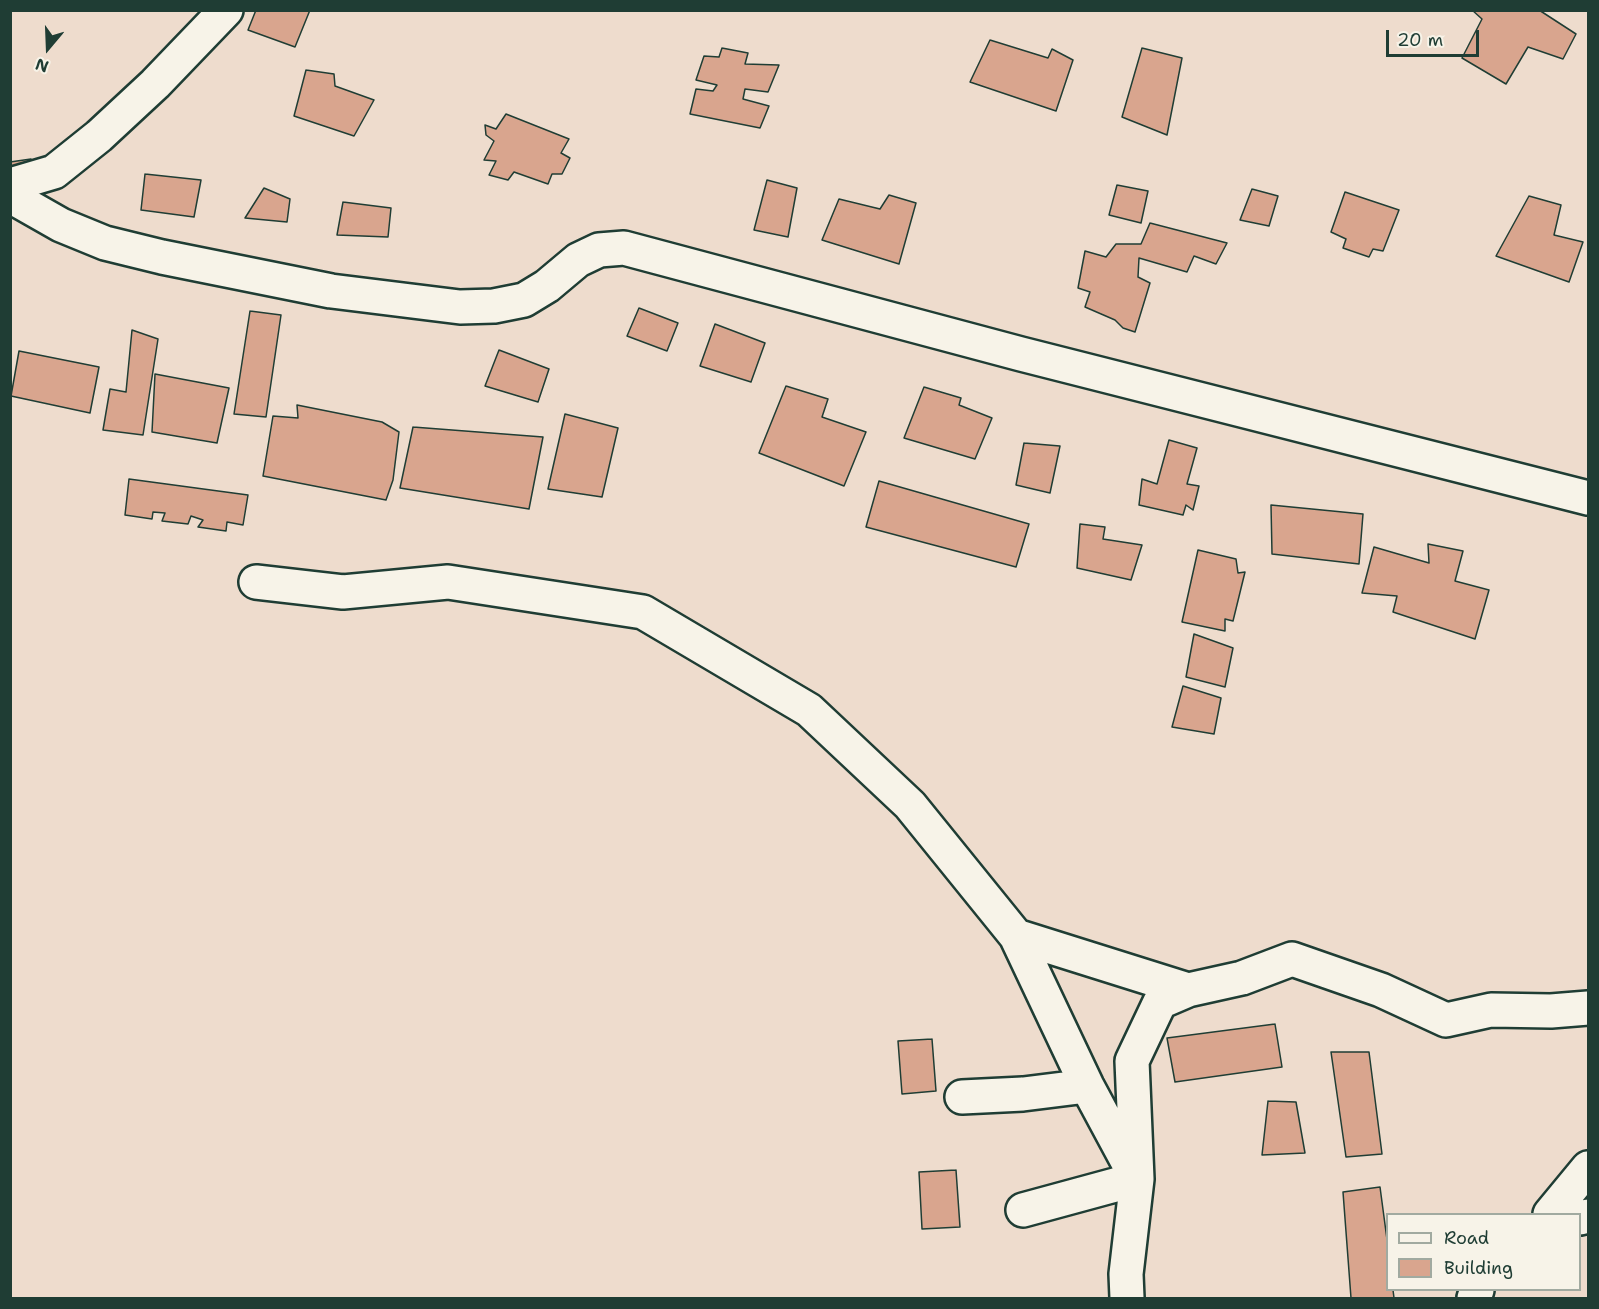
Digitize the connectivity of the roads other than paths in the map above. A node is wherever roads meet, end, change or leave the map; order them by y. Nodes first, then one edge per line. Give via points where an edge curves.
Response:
1 (226, 10) edge
2 (10, 184) edge
3 (10, 196) edge
4 (1588, 498) edge
5 (256, 582) dead end
6 (1016, 936) junction
7 (1188, 990) junction
8 (1588, 1008) edge
9 (1087, 1086) junction
10 (962, 1097) dead end
11 (1588, 1168) edge
12 (1137, 1179) junction
13 (1023, 1210) dead end
14 (1552, 1213) edge
15 (1127, 1299) edge

1 - 2 street via 154,84 63,165 54,172
3 - 4 street via 61,225 105,243 332,291 459,307 525,300 578,260 599,250 624,248
5 - 6 street via 343,592 448,582 644,612 809,710 910,806
6 - 7 street
6 - 9 street
7 - 8 street via 1242,978 1292,959 1381,990 1446,1020 1491,1011
7 - 12 street via 1160,1002 1132,1061
9 - 10 street
9 - 12 street
11 - 14 street
12 - 13 street
12 - 15 street via 1126,1274

